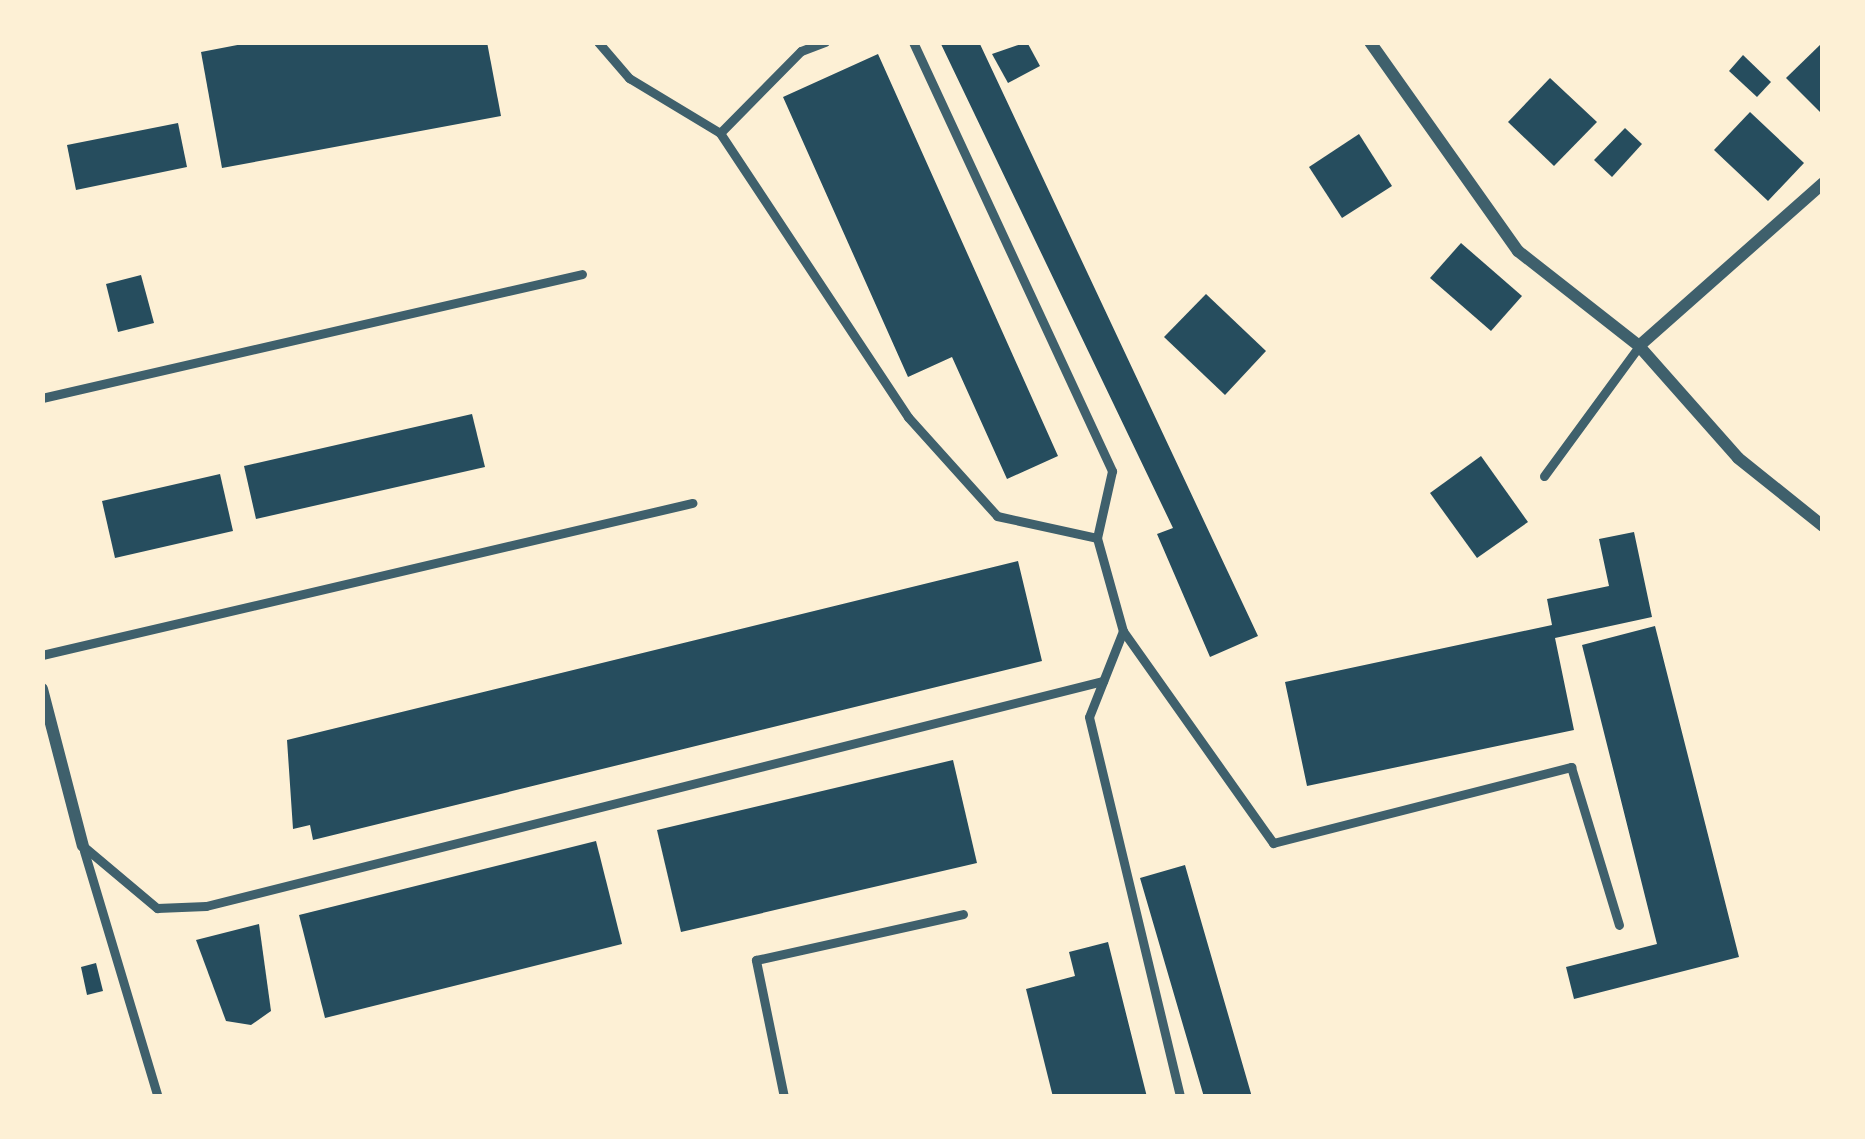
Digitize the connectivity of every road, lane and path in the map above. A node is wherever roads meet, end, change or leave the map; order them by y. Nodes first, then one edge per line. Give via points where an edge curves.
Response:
1 (598, 42) edge
2 (825, 42) edge
3 (913, 42) edge
4 (1370, 42) edge
5 (799, 47) edge
6 (720, 134) junction
7 (1823, 183) edge
8 (581, 274) dead end
9 (1639, 346) junction
10 (42, 398) edge
11 (1544, 476) dead end
12 (692, 503) dead end
13 (1823, 526) edge
14 (1096, 538) junction
15 (1123, 631) junction
16 (42, 655) edge
17 (1103, 681) junction
18 (42, 689) edge
19 (83, 846) junction
20 (963, 914) dead end
21 (1619, 926) dead end
22 (158, 1097) edge
23 (784, 1097) edge
24 (1180, 1097) edge

1 - 6 lane via 628,78
2 - 5 lane
3 - 14 lane via 1112,472
4 - 9 street via 1518,251
5 - 6 lane
6 - 14 lane via 908,417 997,516
7 - 9 street
8 - 10 lane
9 - 11 lane
9 - 13 street via 1738,458
12 - 16 lane
14 - 15 lane
15 - 17 lane
15 - 21 lane via 1273,843 1570,767
17 - 19 lane via 206,906 157,908
17 - 24 lane via 1089,717
18 - 19 street
19 - 22 lane
20 - 23 lane via 756,960

